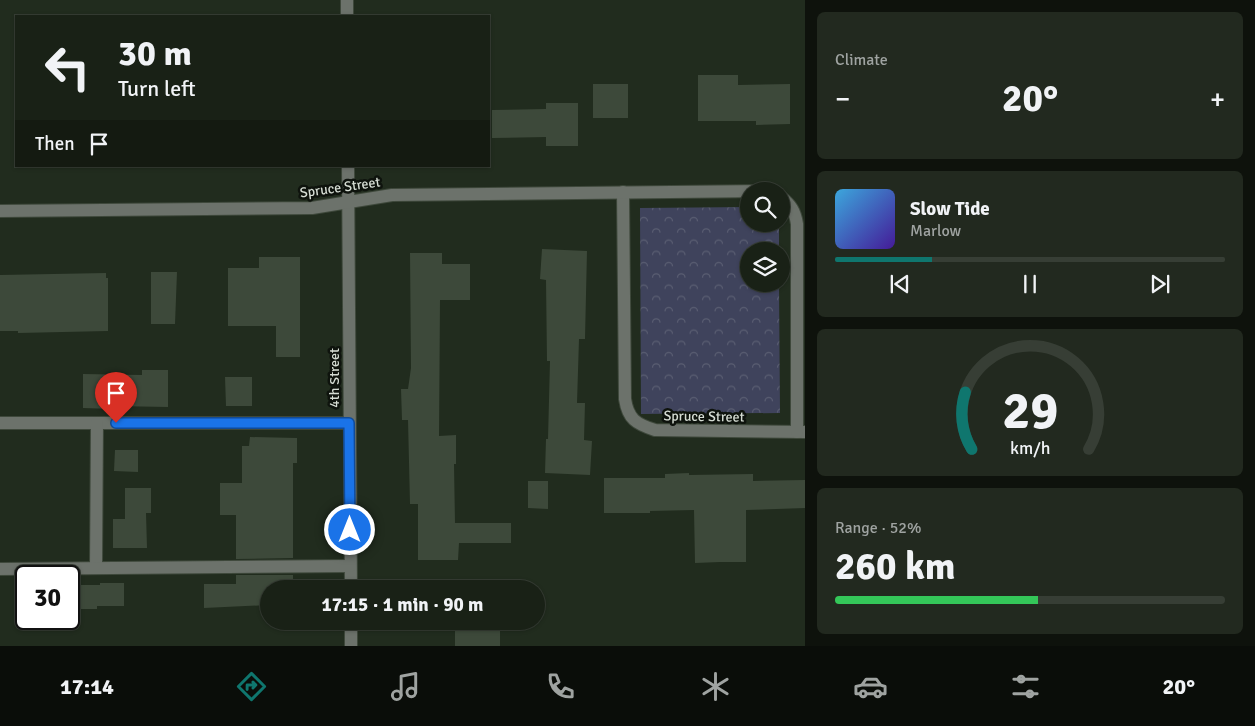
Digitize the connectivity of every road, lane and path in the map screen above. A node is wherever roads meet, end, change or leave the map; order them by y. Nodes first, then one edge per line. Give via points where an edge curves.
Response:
1 (347, 0) edge
2 (347, 15) edge
3 (348, 167) edge
4 (740, 191) edge
5 (623, 192) junction
6 (348, 202) junction
7 (790, 205) edge
8 (0, 211) edge
9 (0, 423) edge
10 (97, 423) junction
11 (349, 423) junction
12 (801, 432) edge
13 (350, 566) junction
14 (96, 568) junction
15 (0, 569) edge
16 (350, 580) edge
17 (351, 630) edge
18 (351, 646) edge

1 - 2 street
3 - 6 street, 4th Street
4 - 5 street, Spruce Street
5 - 6 street, Spruce Street via 392,195
5 - 12 street, Spruce Street via 625,399 631,417 640,426 655,430
6 - 8 street, Spruce Street via 312,208
6 - 11 street, 4th Street
7 - 12 street, Spruce Street via 796,214 797,224
9 - 10 street
10 - 11 street
10 - 14 street
11 - 13 street, 4th Street
13 - 14 street
13 - 16 street, 4th Street
14 - 15 street
17 - 18 street

